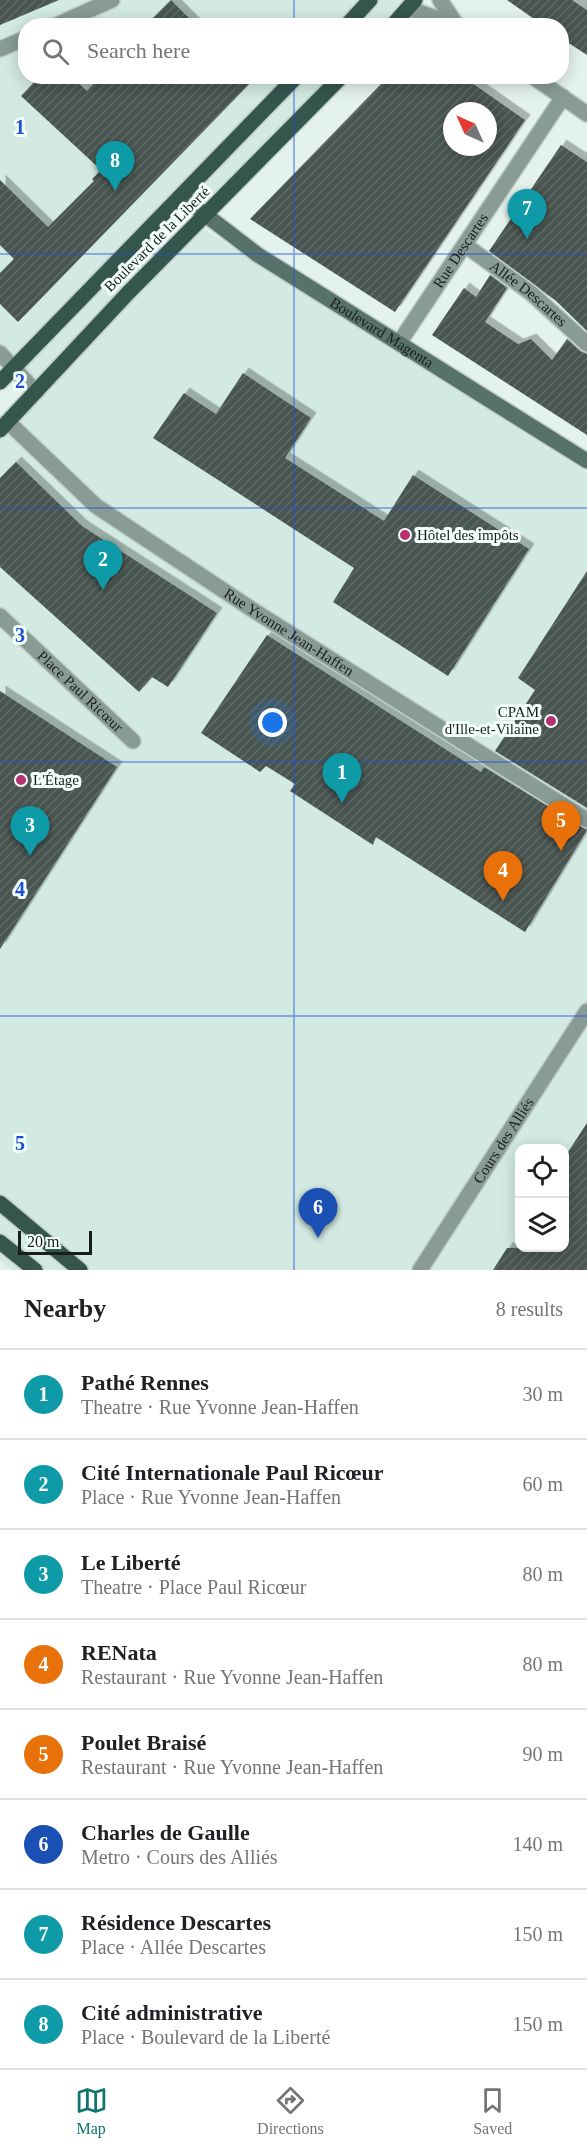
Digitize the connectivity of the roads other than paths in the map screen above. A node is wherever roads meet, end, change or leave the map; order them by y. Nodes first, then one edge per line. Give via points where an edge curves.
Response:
1 (112, 0) edge
2 (370, 0) edge
3 (440, 0) edge
4 (407, 3) edge
5 (72, 18) edge
6 (353, 18) edge
7 (397, 18) edge
8 (441, 18) edge
9 (452, 18) edge
10 (18, 41) edge
11 (0, 49) edge
12 (289, 84) edge
13 (334, 84) edge
14 (544, 84) edge
15 (563, 97) junction
16 (587, 114) edge
17 (181, 196) junction
18 (206, 216) junction
19 (465, 245) junction
20 (399, 343) junction
21 (587, 344) edge
22 (0, 353) edge
23 (14, 367) junction
24 (0, 382) edge
25 (36, 392) junction
26 (4, 426) edge
27 (587, 461) edge
28 (0, 616) edge
29 (133, 741) dead end
30 (587, 820) edge
31 (587, 1011) edge
32 (0, 1203) edge
33 (0, 1242) edge
34 (26, 1267) edge
35 (80, 1270) edge
36 (420, 1270) edge

1 - 5 street
2 - 6 main road
3 - 9 street
4 - 7 main road
4 - 8 street
10 - 11 street
12 - 17 main road, Boulevard de la Liberté
13 - 18 main road, Boulevard de la Liberté
14 - 15 street
15 - 16 street
15 - 19 street, Rue Descartes
17 - 18 main road, Boulevard Magenta
17 - 23 main road, Boulevard de la Liberté
18 - 20 main road, Boulevard Magenta via 258,255
18 - 25 main road, Boulevard de la Liberté
19 - 20 street, Rue Descartes
19 - 21 street, Allée Descartes via 531,293
20 - 27 main road, Boulevard Magenta
22 - 23 street
23 - 24 main road, Boulevard de la Liberté
23 - 25 street
25 - 26 main road, Boulevard de la Liberté
26 - 30 street, Rue Yvonne Jean-Haffen via 96,506 256,612
28 - 29 street, Place Paul Ricœur
31 - 36 street, Cours des Alliés
32 - 35 main road
33 - 34 main road

